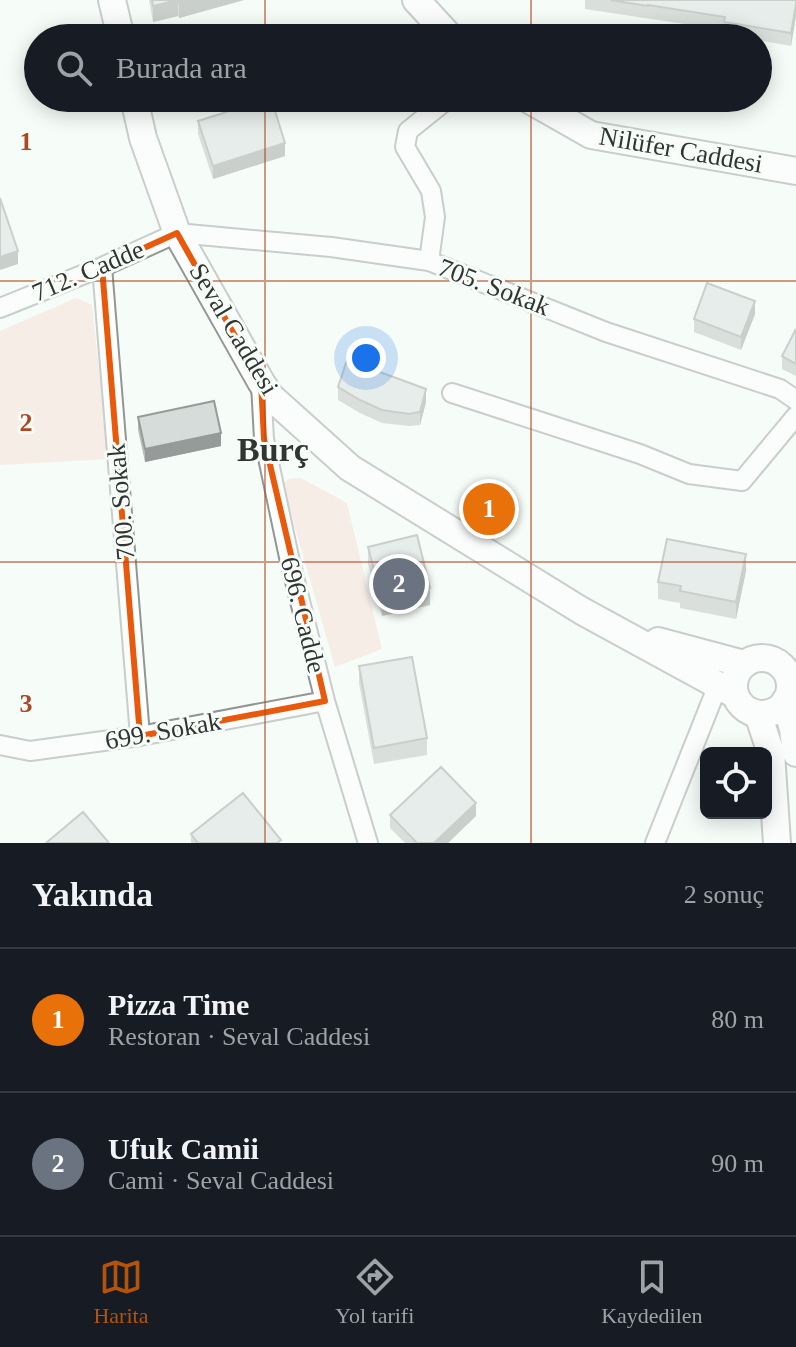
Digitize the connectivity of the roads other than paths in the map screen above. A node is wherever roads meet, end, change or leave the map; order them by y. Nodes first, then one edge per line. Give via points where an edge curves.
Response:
1 (112, 0) edge
2 (416, 0) edge
3 (118, 24) edge
4 (438, 24) edge
5 (137, 112) edge
6 (432, 112) edge
7 (551, 112) edge
8 (796, 171) edge
9 (177, 233) junction
10 (429, 261) junction
11 (102, 267) junction
12 (0, 308) edge
13 (261, 382) junction
14 (452, 393) dead end
15 (796, 400) edge
16 (796, 416) edge
17 (616, 630) junction
18 (796, 651) edge
19 (756, 662) junction
20 (790, 689) edge
21 (726, 690) junction
22 (325, 701) junction
23 (758, 714) junction
24 (140, 736) junction
25 (0, 745) edge
26 (796, 753) edge
27 (368, 843) edge
28 (655, 843) edge
29 (777, 843) edge

1 - 3 main road
2 - 4 main road
5 - 9 main road, Seval Caddesi
6 - 10 street via 408,131 405,147 431,191 435,217
7 - 8 main road, Nilüfer Caddesi via 591,135
9 - 10 street, 705. Sokak
9 - 11 street, 712. Cadde
9 - 13 main road, Seval Caddesi
10 - 15 street, 705. Sokak via 606,332 780,389
11 - 12 street, 712. Cadde
11 - 24 street, 700. Sokak
13 - 17 main road, Seval Caddesi via 350,468
13 - 22 street, 696. Cadde via 264,439
14 - 16 street via 689,474 742,481
17 - 19 main road, Seval Caddesi
17 - 21 main road, Seval Caddesi
18 - 19 main road
19 - 20 main road via 781,666
19 - 21 main road
20 - 23 main road via 774,712
20 - 26 main road
21 - 23 main road, Seval Caddesi via 743,708
21 - 28 street
22 - 24 street, 699. Sokak
22 - 27 street, 696. Cadde
23 - 29 main road via 771,753
24 - 25 street, 699. Sokak via 30,751

